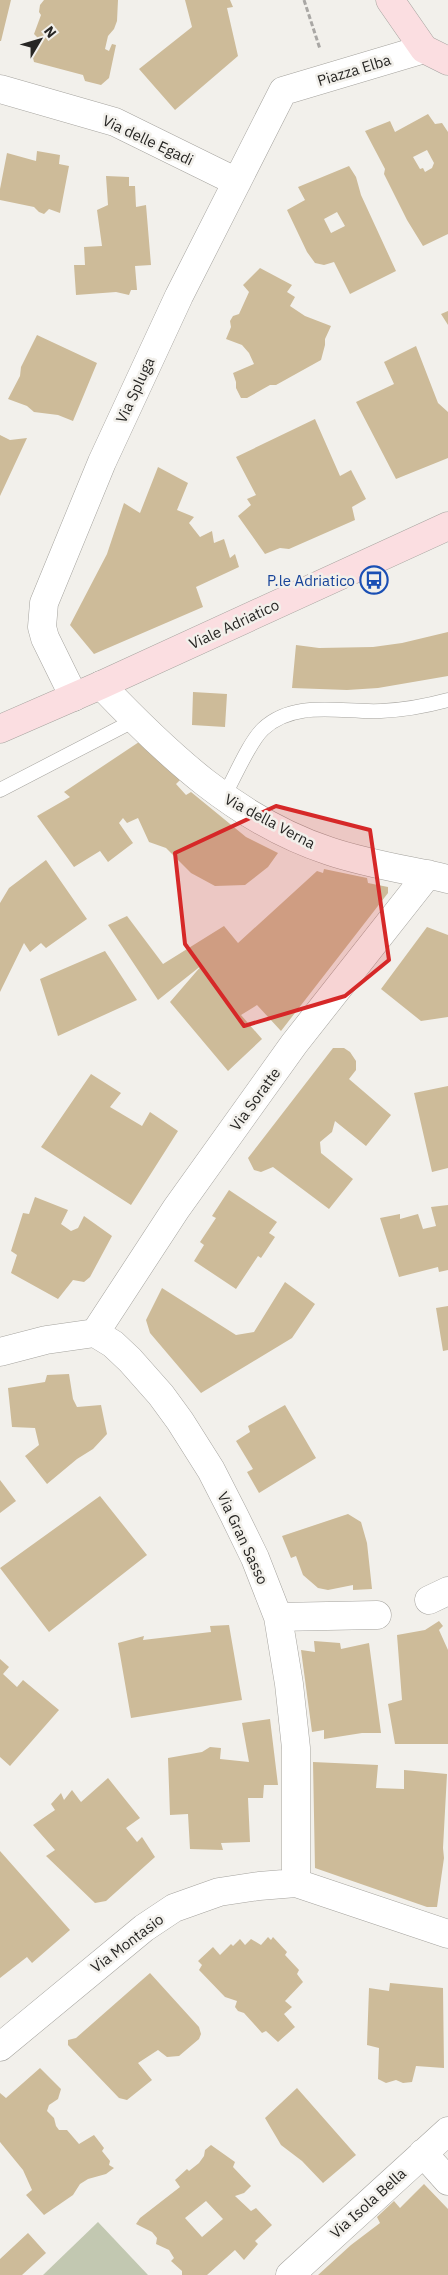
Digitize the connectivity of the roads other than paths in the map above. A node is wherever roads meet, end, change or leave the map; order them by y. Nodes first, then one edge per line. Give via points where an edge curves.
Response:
1 (390, 0) edge
2 (424, 49) junction
3 (448, 61) edge
4 (0, 89) edge
5 (283, 90) joint
6 (237, 182) junction
7 (448, 526) edge
8 (101, 686) junction
9 (74, 697) junction
10 (448, 700) edge
11 (135, 720) junction
12 (0, 730) edge
13 (0, 790) edge
14 (224, 798) junction
15 (438, 876) edge
16 (95, 1333) junction
17 (0, 1352) edge
18 (377, 1616) dead end
19 (278, 1617) junction
20 (296, 1883) junction
21 (448, 1934) edge
22 (0, 2047) edge
23 (448, 2131) edge
24 (423, 2153) junction
25 (448, 2181) edge
26 (290, 2275) edge

1 - 2 street
2 - 3 street
2 - 5 street, Piazza Elba
4 - 6 street, Via delle Egadi via 115,122
5 - 6 street, Via Spluga
6 - 9 street, Via Spluga via 179,296 106,453 44,603 44,638
7 - 8 street, Viale Adriatico
8 - 9 street, Viale Adriatico
8 - 11 street, Via della Verna
9 - 12 street, Viale Adriatico
10 - 14 lane via 404,710 309,710 282,716 262,730
11 - 13 lane
11 - 14 street, Via della Verna
14 - 15 street, Via della Verna via 269,824 330,852
15 - 16 street, Via Soratte via 294,1044 176,1209
16 - 17 street via 46,1340
16 - 19 street, Via Gran Sasso via 130,1360 180,1421 234,1515
18 - 19 street
19 - 20 street, Via Gran Sasso via 296,1748
20 - 21 street, Via Montasio
20 - 22 street, Via Montasio via 219,1892 164,1914
23 - 24 street, Via Isola Bella
24 - 25 street
24 - 26 street, Via Isola Bella

